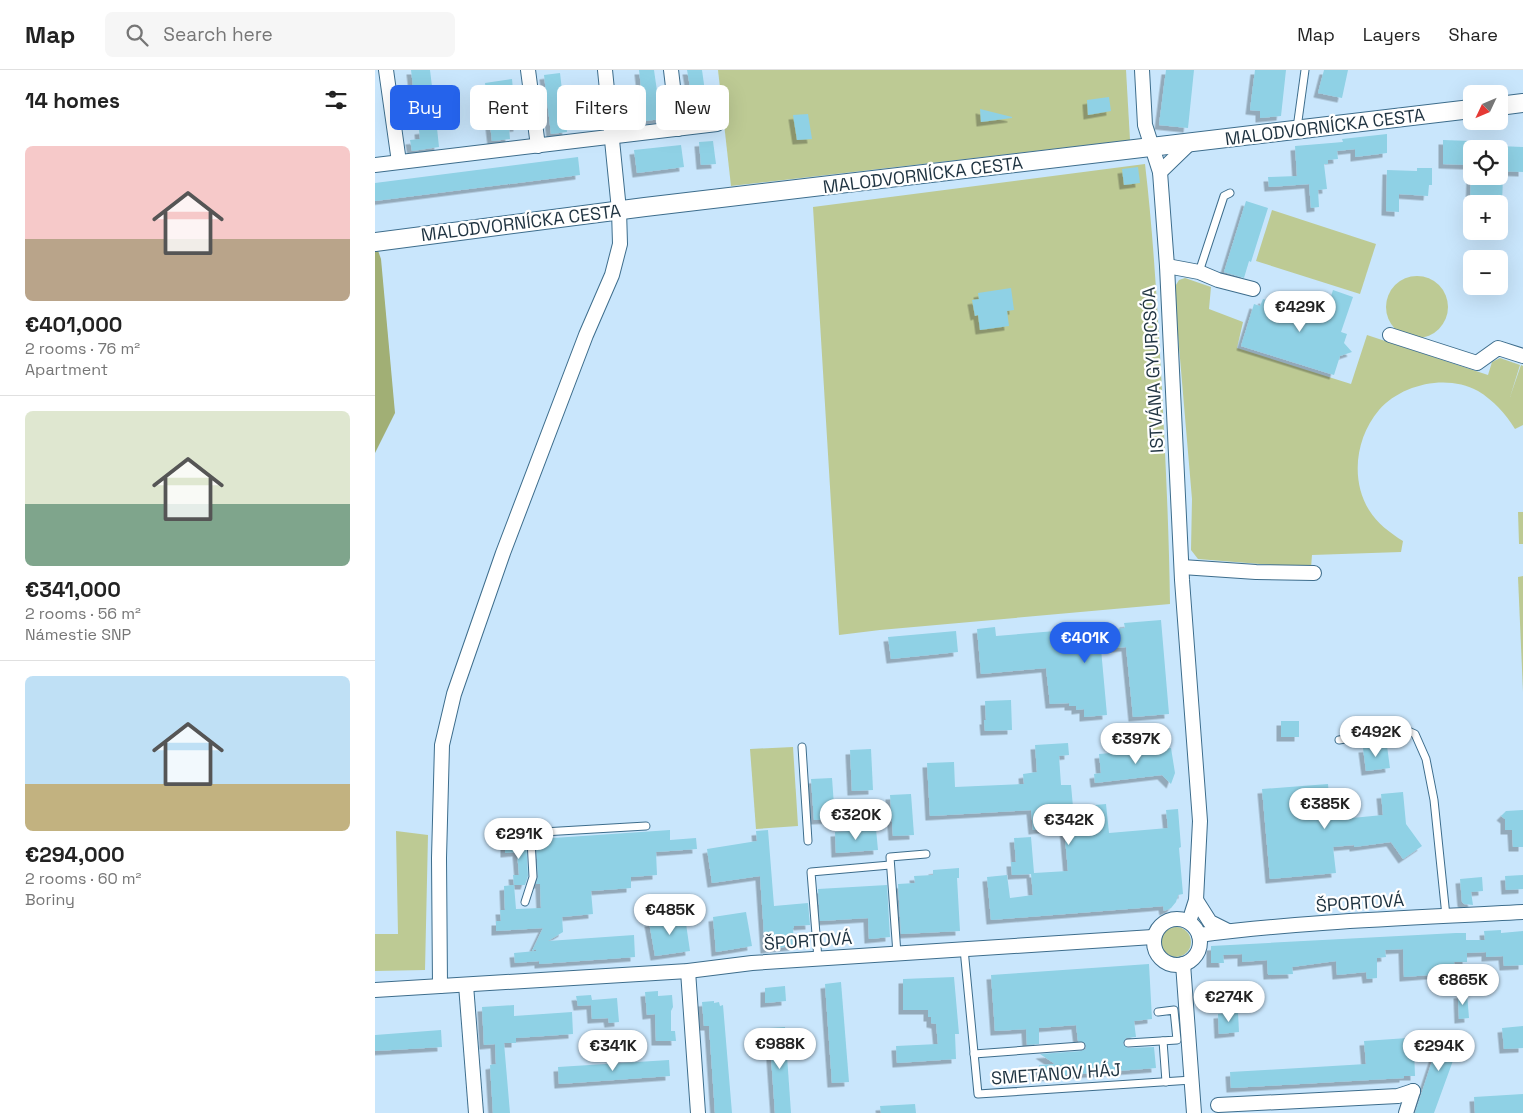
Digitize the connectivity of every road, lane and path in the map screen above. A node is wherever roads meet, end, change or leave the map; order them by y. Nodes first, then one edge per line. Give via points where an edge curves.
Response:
1 (386, 70) edge
2 (528, 70) edge
3 (605, 70) edge
4 (671, 70) edge
5 (1142, 70) edge
6 (1305, 70) edge
7 (673, 85) edge
8 (1523, 103) edge
9 (1508, 105) edge
10 (1463, 110) edge
11 (663, 130) edge
12 (1297, 131) junction
13 (612, 137) junction
14 (1190, 143) junction
15 (538, 146) junction
16 (1152, 147) junction
17 (399, 162) junction
18 (375, 165) edge
19 (1160, 172) junction
20 (1230, 193) dead end
21 (619, 210) junction
22 (375, 242) edge
23 (1167, 266) junction
24 (1199, 272) junction
25 (1253, 289) dead end
26 (1391, 335) dead end
27 (1523, 356) edge
28 (1182, 567) junction
29 (1314, 573) dead end
30 (1339, 740) dead end
31 (802, 747) dead end
32 (646, 826) dead end
33 (808, 841) dead end
34 (926, 854) dead end
35 (890, 865) junction
36 (1196, 900) junction
37 (525, 902) dead end
38 (1523, 912) edge
39 (1446, 916) junction
40 (1189, 922) junction
41 (1229, 931) junction
42 (1199, 935) junction
43 (1153, 937) junction
44 (964, 949) junction
45 (897, 954) junction
46 (818, 959) junction
47 (1183, 964) junction
48 (688, 971) junction
49 (466, 985) junction
50 (440, 986) junction
51 (375, 990) edge
52 (1158, 1012) dead end
53 (1163, 1041) junction
54 (1128, 1043) dead end
55 (1081, 1046) dead end
56 (974, 1054) junction
57 (1192, 1080) junction
58 (1166, 1082) junction
59 (1217, 1105) dead end
60 (476, 1113) edge
61 (699, 1113) edge
62 (1194, 1113) edge
63 (1406, 1113) edge

1 - 17 street
2 - 15 street
3 - 13 street
4 - 7 street
5 - 16 street, ISTVÁNA GYURCSÓA via 1145,125
6 - 12 lane
8 - 9 street
10 - 12 street, MALODVORNÍCKA CESTA
11 - 13 street
12 - 14 street, MALODVORNÍCKA CESTA
13 - 15 street
13 - 21 street
14 - 16 street, MALODVORNÍCKA CESTA
14 - 19 street
15 - 17 street
16 - 19 street, ISTVÁNA GYURCSÓA
16 - 21 street, MALODVORNÍCKA CESTA
17 - 18 street
19 - 23 street, ISTVÁNA GYURCSÓA
20 - 24 lane via 1224,196
21 - 22 street, MALODVORNÍCKA CESTA
21 - 50 street via 620,244 612,274 503,553 454,694 442,745
23 - 24 street
23 - 28 street, ISTVÁNA GYURCSÓA
24 - 25 street
26 - 27 street via 1477,363 1498,348
28 - 29 street
28 - 36 street, ISTVÁNA GYURCSÓA via 1200,821
30 - 39 lane via 1406,730 1415,734 1426,759 1434,800
31 - 33 lane
32 - 37 lane via 536,834 531,840 533,877
34 - 35 lane via 890,857
35 - 45 lane
35 - 46 lane via 811,872
36 - 40 street, ISTVÁNA GYURCSÓA
36 - 41 street via 1210,922
38 - 39 street, ŠPORTOVÁ
39 - 41 street, ŠPORTOVÁ
40 - 42 street
40 - 43 street via 1175,918 1167,920
41 - 42 street, ŠPORTOVÁ
42 - 47 street via 1197,953
43 - 44 street, ŠPORTOVÁ
43 - 47 street via 1154,949 1161,959 1171,965
44 - 45 street, ŠPORTOVÁ
44 - 56 lane, SMETANOV HÁJ
45 - 46 street, ŠPORTOVÁ
46 - 48 street, ŠPORTOVÁ
47 - 57 street
48 - 49 street, ŠPORTOVÁ
48 - 61 street
49 - 50 street, ŠPORTOVÁ
49 - 60 street
50 - 51 street, ŠPORTOVÁ
52 - 53 lane via 1174,1010 1177,1040
53 - 54 lane
53 - 58 lane
55 - 56 lane
56 - 58 lane, SMETANOV HÁJ via 977,1094
57 - 58 lane, SMETANOV HÁJ
57 - 62 street
59 - 63 street via 1398,1096 1413,1091

